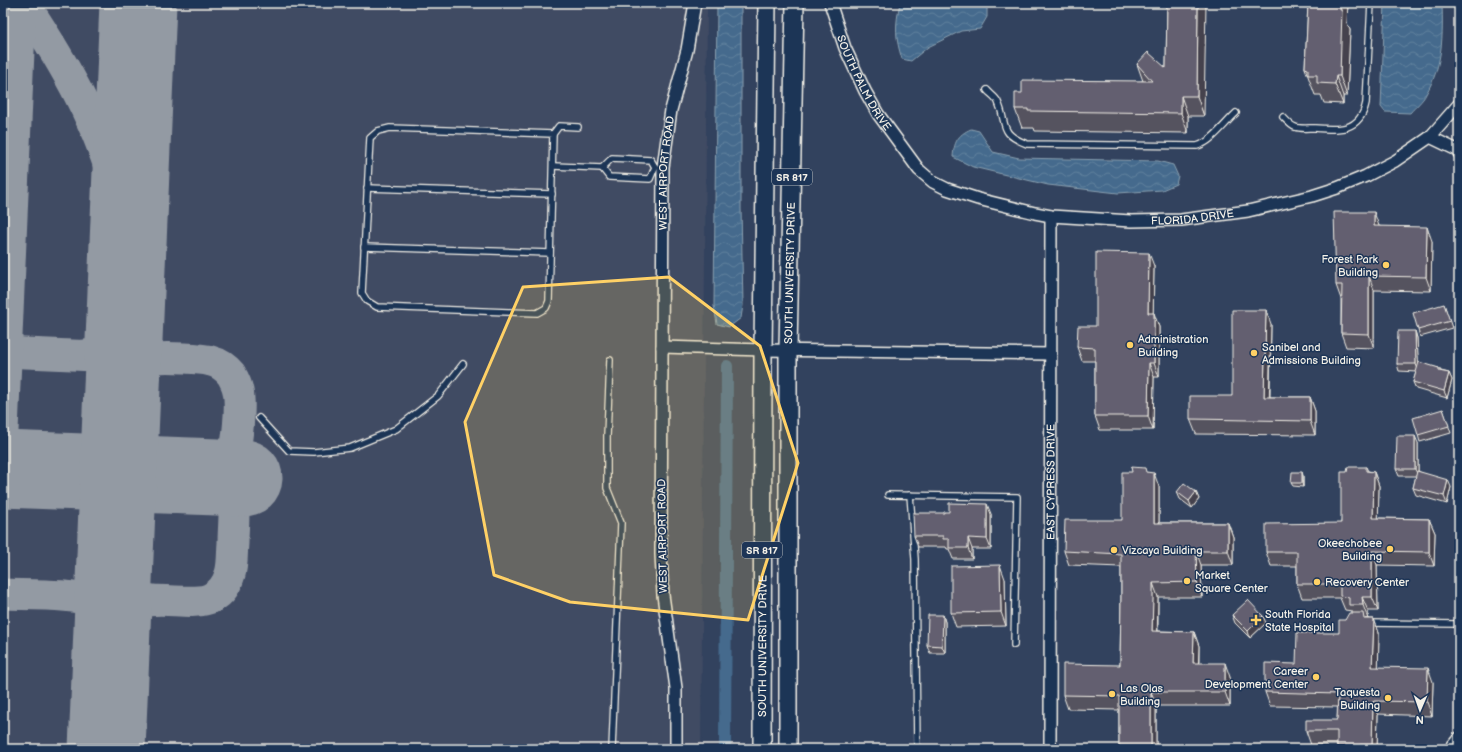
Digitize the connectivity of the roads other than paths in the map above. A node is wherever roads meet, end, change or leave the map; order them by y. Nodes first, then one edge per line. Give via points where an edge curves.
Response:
1 (695, 3) edge
2 (767, 3) edge
3 (795, 3) edge
4 (830, 3) edge
5 (1371, 3) edge
6 (987, 90) dead end
7 (1458, 106) edge
8 (1236, 113) dead end
9 (1283, 117) dead end
10 (578, 127) dead end
11 (553, 134) junction
12 (1430, 137) junction
13 (1459, 153) edge
14 (910, 157) joint
15 (553, 166) junction
16 (659, 167) junction
17 (602, 168) junction
18 (367, 188) junction
19 (552, 194) junction
20 (1051, 216) junction
21 (364, 247) junction
22 (550, 253) junction
23 (662, 347) junction
24 (763, 350) junction
25 (788, 350) junction
26 (1051, 354) junction
27 (610, 360) dead end
28 (463, 364) dead end
29 (259, 418) dead end
30 (888, 495) dead end
31 (910, 495) junction
32 (1362, 623) edge
33 (1459, 624) edge
34 (1014, 645) dead end
35 (1459, 738) edge
36 (612, 749) edge
37 (676, 749) edge
38 (762, 749) edge
39 (788, 749) edge
40 (917, 749) edge
41 (1050, 749) edge
42 (1450, 749) edge

1 - 16 street, WEST AIRPORT ROAD via 687,50
2 - 24 main road, SOUTH UNIVERSITY DRIVE / SR 817
3 - 25 main road, SOUTH UNIVERSITY DRIVE / SR 817
4 - 14 street, SOUTH PALM DRIVE via 845,48 865,91 878,114
5 - 9 lane via 1364,114 1358,121 1341,129 1295,127
6 - 8 lane via 997,100 1006,131 1014,139 1027,144 1197,146 1214,135
7 - 12 street, FLORIDA DRIVE
10 - 11 lane via 559,126
11 - 15 lane
11 - 18 lane via 390,128 378,131 370,138
12 - 13 street
12 - 20 street, FLORIDA DRIVE via 1395,161 1337,188 1248,211 1181,220 1131,221
14 - 20 street, FLORIDA DRIVE via 919,170 933,182 947,189
15 - 17 lane
15 - 19 lane
16 - 17 lane via 651,160 612,158
16 - 17 lane via 650,179 609,177
16 - 23 street, WEST AIRPORT ROAD
18 - 19 lane
18 - 21 lane
19 - 22 lane
20 - 26 street, EAST CYPRESS DRIVE
21 - 22 lane
21 - 22 lane via 362,294 367,301 377,307 537,313 546,308 549,301
23 - 24 street
23 - 37 street, WEST AIRPORT ROAD via 661,554 663,595 676,688
24 - 25 street, SOUTH UNIVERSITY DRIVE
24 - 38 main road, SOUTH UNIVERSITY DRIVE / SR 817
25 - 26 street
25 - 39 main road, SOUTH UNIVERSITY DRIVE / SR 817
26 - 41 street, EAST CYPRESS DRIVE
27 - 36 lane via 607,488 621,524
28 - 29 lane via 438,396 396,430 350,448 314,452 289,451
30 - 31 lane
31 - 34 lane via 1017,497
31 - 40 lane via 915,559
32 - 33 lane
35 - 42 street

